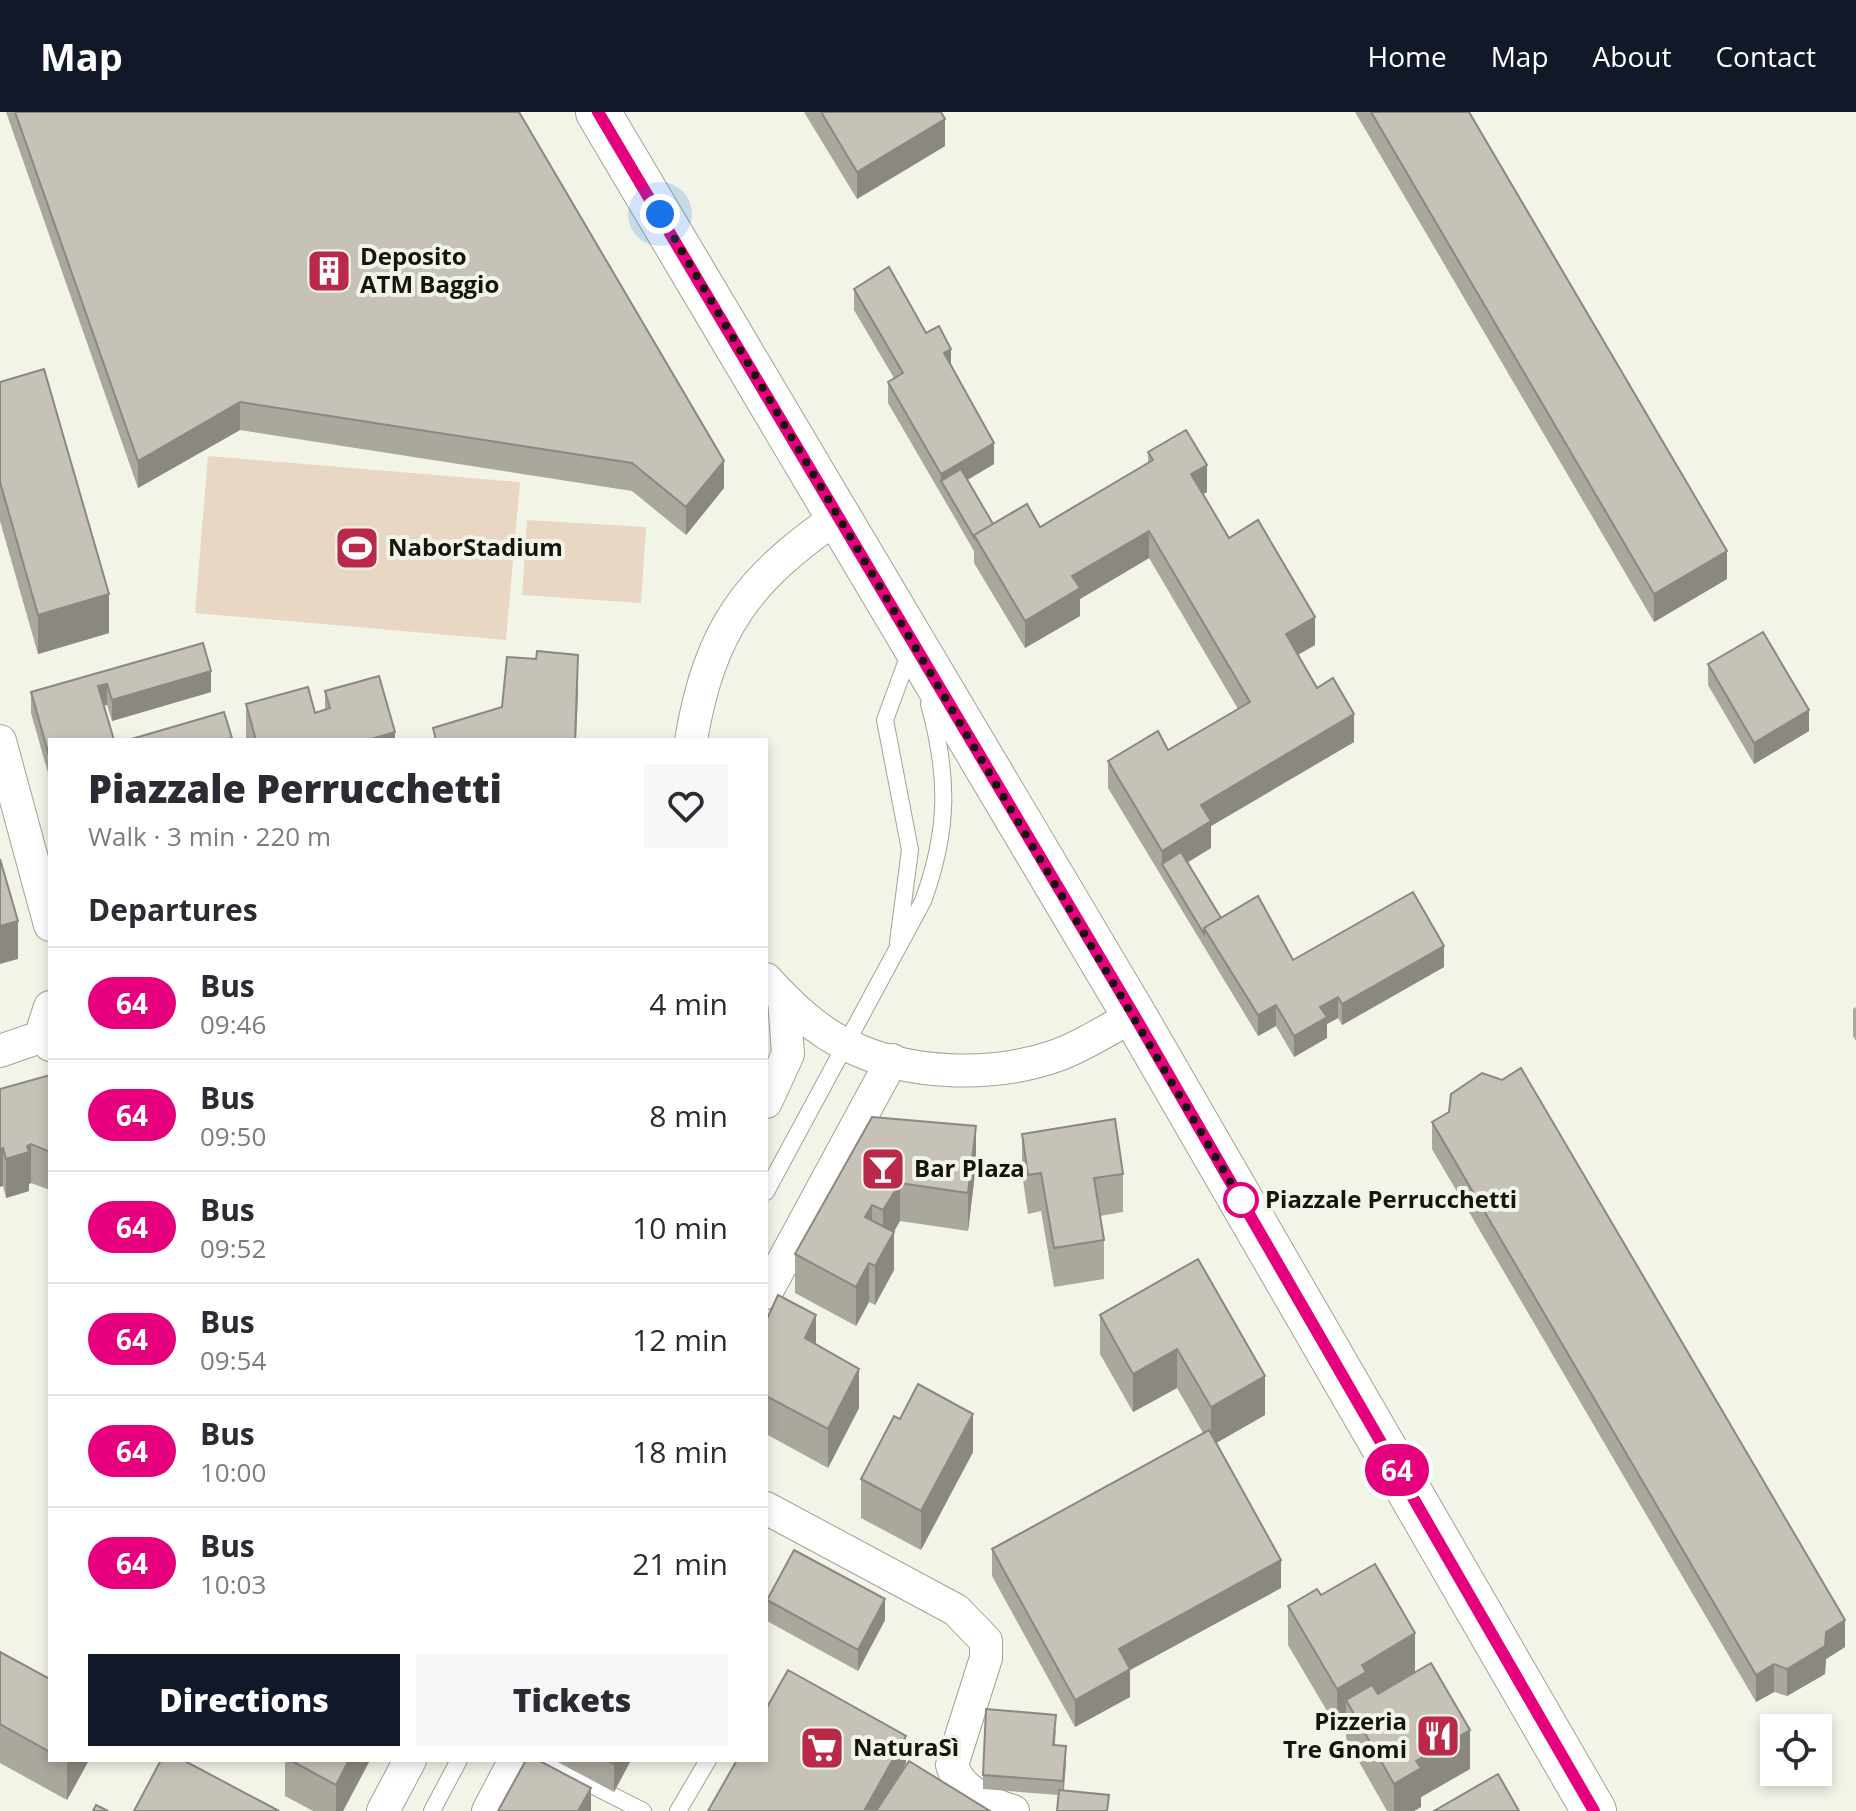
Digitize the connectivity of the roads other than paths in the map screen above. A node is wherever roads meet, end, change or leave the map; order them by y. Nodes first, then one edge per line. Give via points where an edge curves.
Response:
1 (598, 112) edge
2 (839, 516) junction
3 (913, 644) junction
4 (691, 738) edge
5 (0, 741) edge
6 (48, 918) edge
7 (897, 948) junction
8 (775, 989) edge
9 (1134, 1015) junction
10 (48, 1029) edge
11 (848, 1046) junction
12 (0, 1051) edge
13 (892, 1060) junction
14 (768, 1098) edge
15 (768, 1188) edge
16 (768, 1289) edge
17 (768, 1509) edge
18 (409, 1762) edge
19 (458, 1762) edge
20 (514, 1762) edge
21 (546, 1762) edge
22 (707, 1762) edge
23 (383, 1811) edge
24 (432, 1811) edge
25 (488, 1811) edge
26 (643, 1811) edge
27 (678, 1811) edge
28 (1013, 1811) edge
29 (1594, 1811) edge

1 - 2 street
2 - 3 street
2 - 4 street via 760,580 726,626 705,671
3 - 7 lane via 885,720 910,850
3 - 7 lane via 945,777 937,864
3 - 9 street
5 - 6 street
7 - 11 lane
8 - 11 street
8 - 14 street via 788,1054
9 - 13 street via 1081,1046 1019,1065 978,1071
9 - 29 street
10 - 12 street
11 - 13 street
11 - 15 lane
13 - 16 street
17 - 28 street via 956,1610 986,1641 986,1658 952,1765 956,1780
18 - 23 street
19 - 24 lane
20 - 25 street
21 - 26 lane
22 - 27 lane

